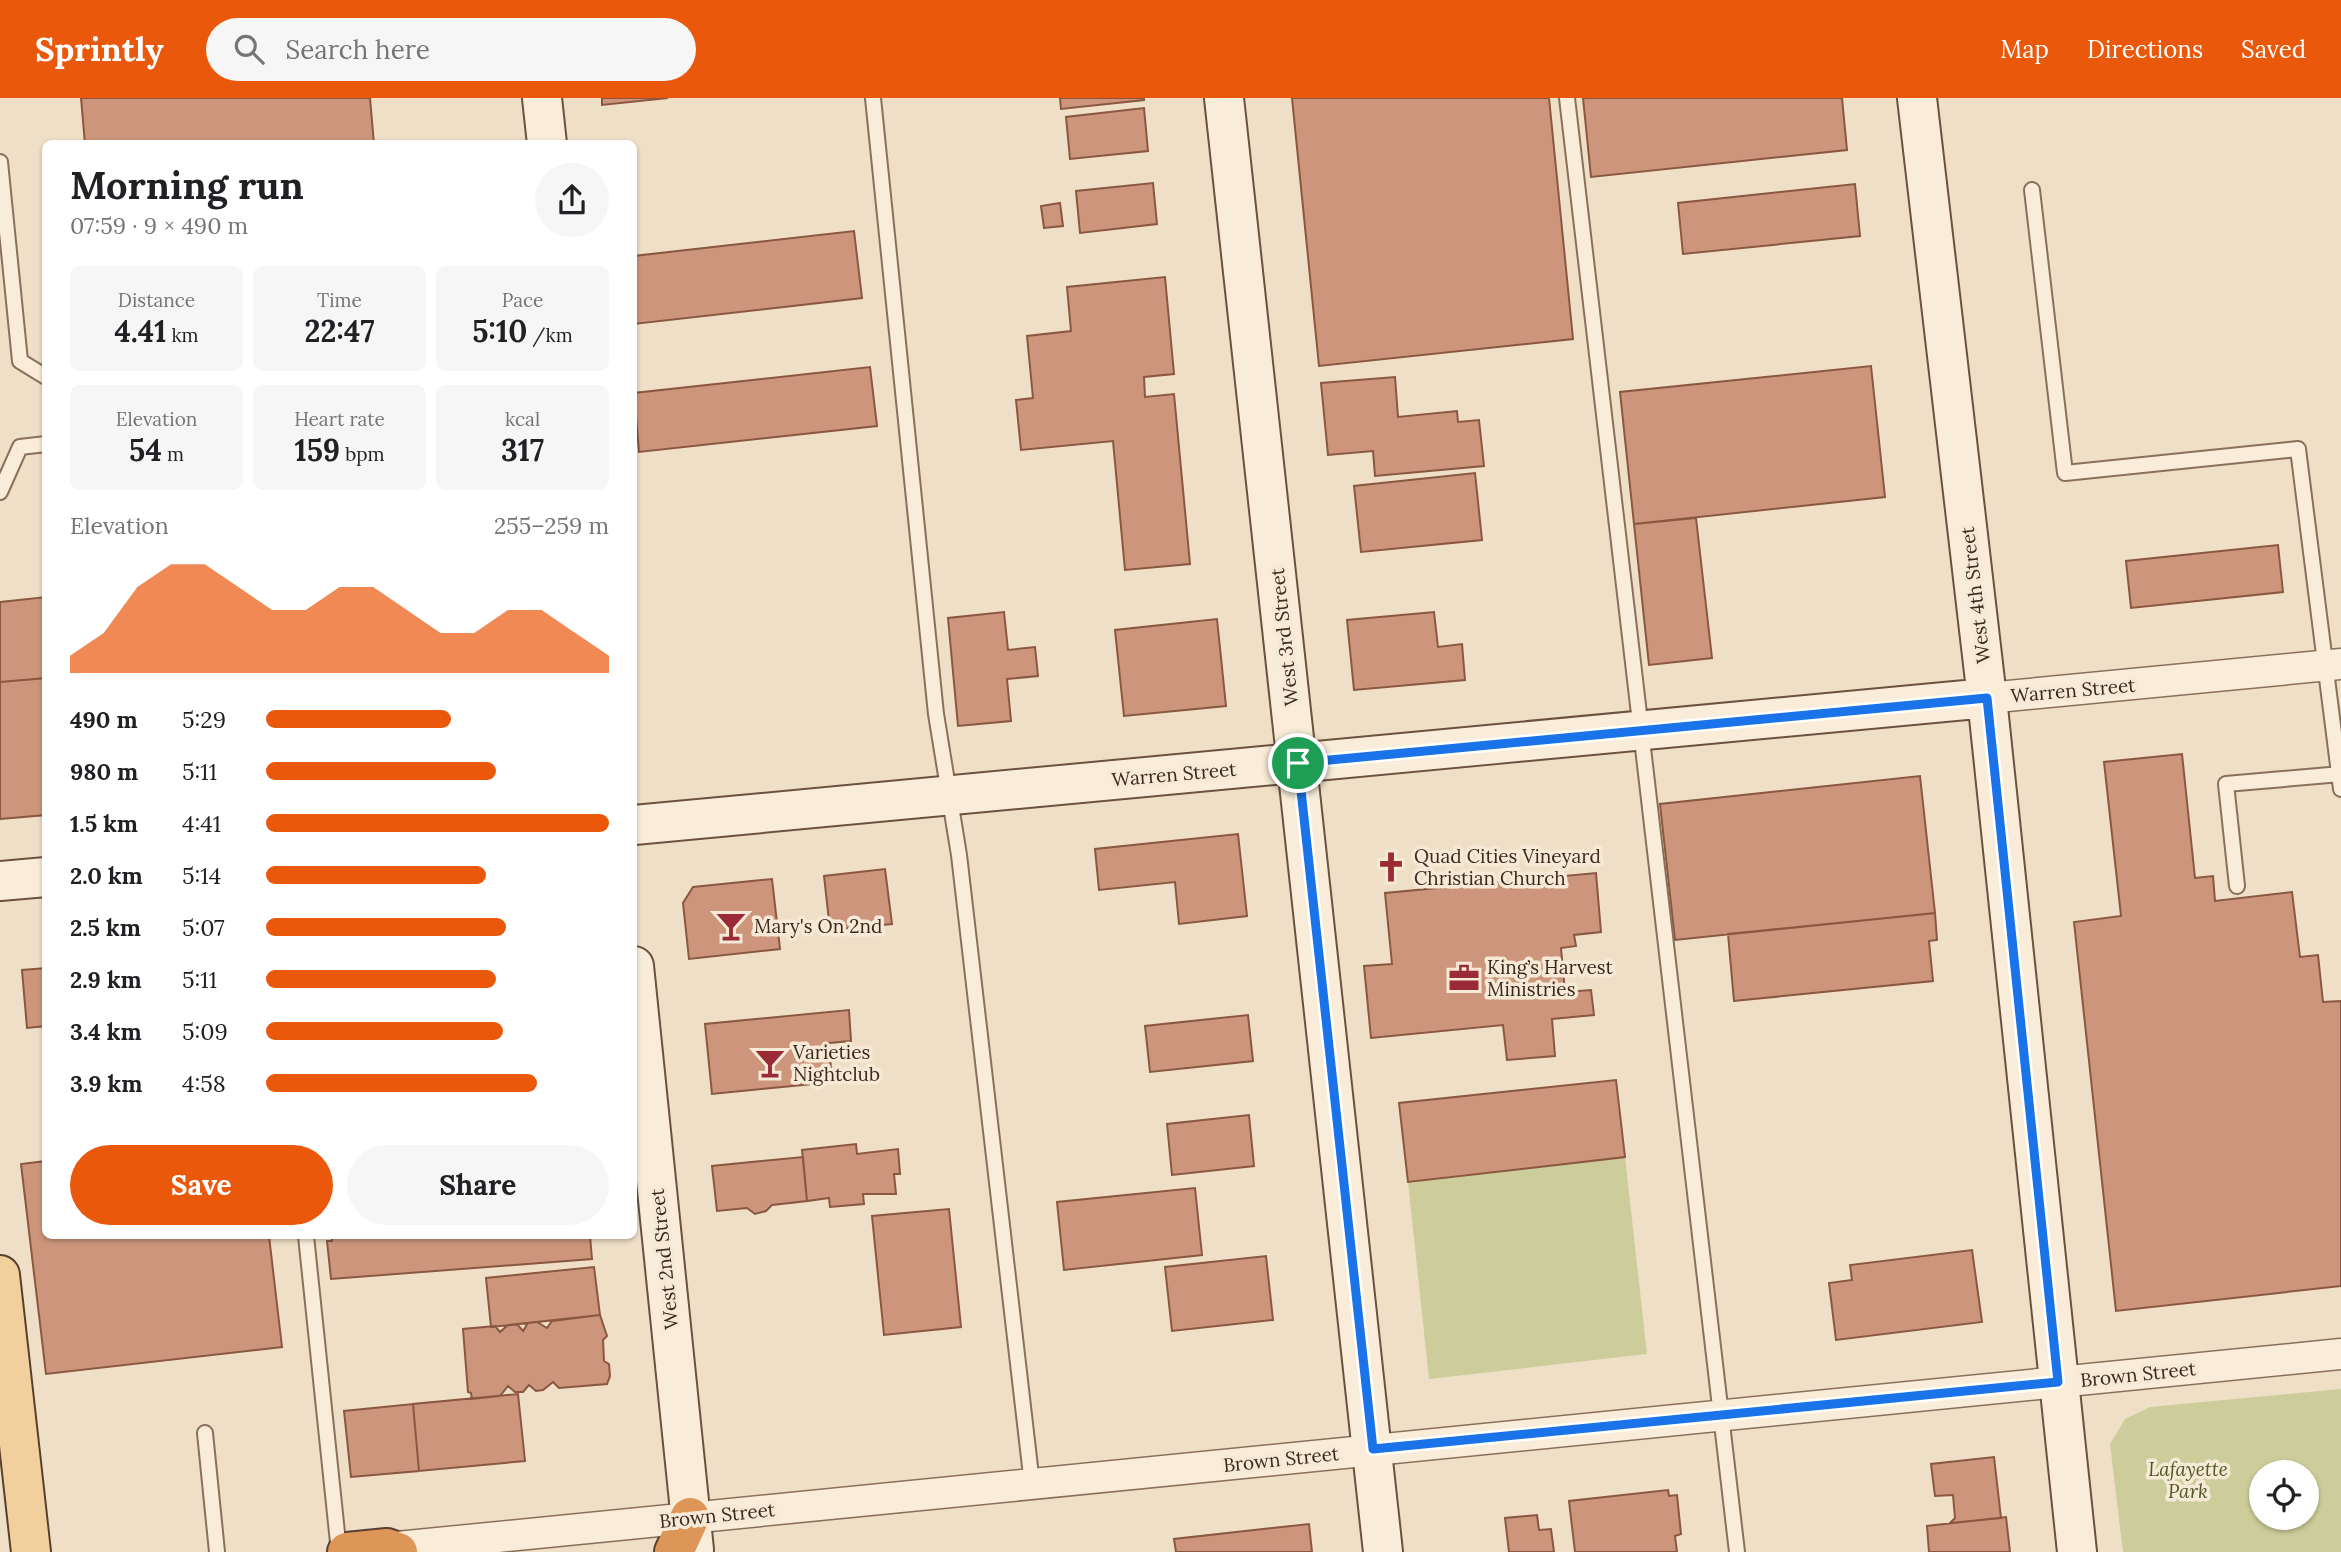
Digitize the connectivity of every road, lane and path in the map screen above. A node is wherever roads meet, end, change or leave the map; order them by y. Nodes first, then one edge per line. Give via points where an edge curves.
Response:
1 (542, 98) edge
2 (873, 98) edge
3 (1224, 98) edge
4 (1567, 98) edge
5 (1917, 98) edge
6 (547, 140) edge
7 (0, 162) edge
8 (2032, 190) dead end
9 (42, 375) edge
10 (42, 444) edge
11 (0, 492) edge
12 (2332, 665) edge
13 (1987, 698) junction
14 (1640, 733) junction
15 (1298, 763) junction
16 (2340, 774) edge
17 (2341, 789) edge
18 (950, 794) junction
19 (637, 825) edge
20 (42, 877) edge
21 (0, 881) edge
22 (2237, 887) dead end
23 (637, 1030) edge
24 (641, 1116) edge
25 (306, 1239) edge
26 (0, 1275) edge
27 (2341, 1354) edge
28 (2058, 1382) junction
29 (1722, 1415) junction
30 (205, 1433) dead end
31 (1373, 1449) junction
32 (1032, 1484) junction
33 (692, 1535) edge
34 (392, 1550) edge
35 (31, 1552) edge
36 (217, 1552) edge
37 (339, 1552) edge
38 (347, 1552) edge
39 (674, 1552) edge
40 (1383, 1552) edge
41 (1737, 1552) edge
42 (2077, 1552) edge

1 - 6 street
2 - 18 lane via 936,713
3 - 15 street, West 3rd Street
4 - 14 lane
5 - 13 street, West 4th Street
7 - 9 lane via 20,361
8 - 12 lane via 2065,473 2298,449
10 - 11 lane via 20,447
12 - 13 street, Warren Street
12 - 16 lane
13 - 14 street, Warren Street
13 - 28 street, West 4th Street
14 - 15 street, Warren Street
14 - 29 lane
15 - 18 street, Warren Street
15 - 31 street, West 3rd Street
16 - 17 lane
16 - 22 lane via 2226,784
18 - 19 street, Warren Street
18 - 32 lane
20 - 21 street
23 - 24 street, West 2nd Street
24 - 33 street, West 2nd Street
25 - 37 lane
26 - 35 main road
27 - 28 street, Brown Street
28 - 29 street, Brown Street
28 - 42 street, West 4th Street
29 - 31 street, Brown Street
29 - 41 lane
30 - 36 lane
31 - 32 street, Brown Street
31 - 40 street, West 3rd Street
32 - 33 street, Brown Street
33 - 34 street, Brown Street
33 - 39 highway
34 - 38 highway, Brown Street

